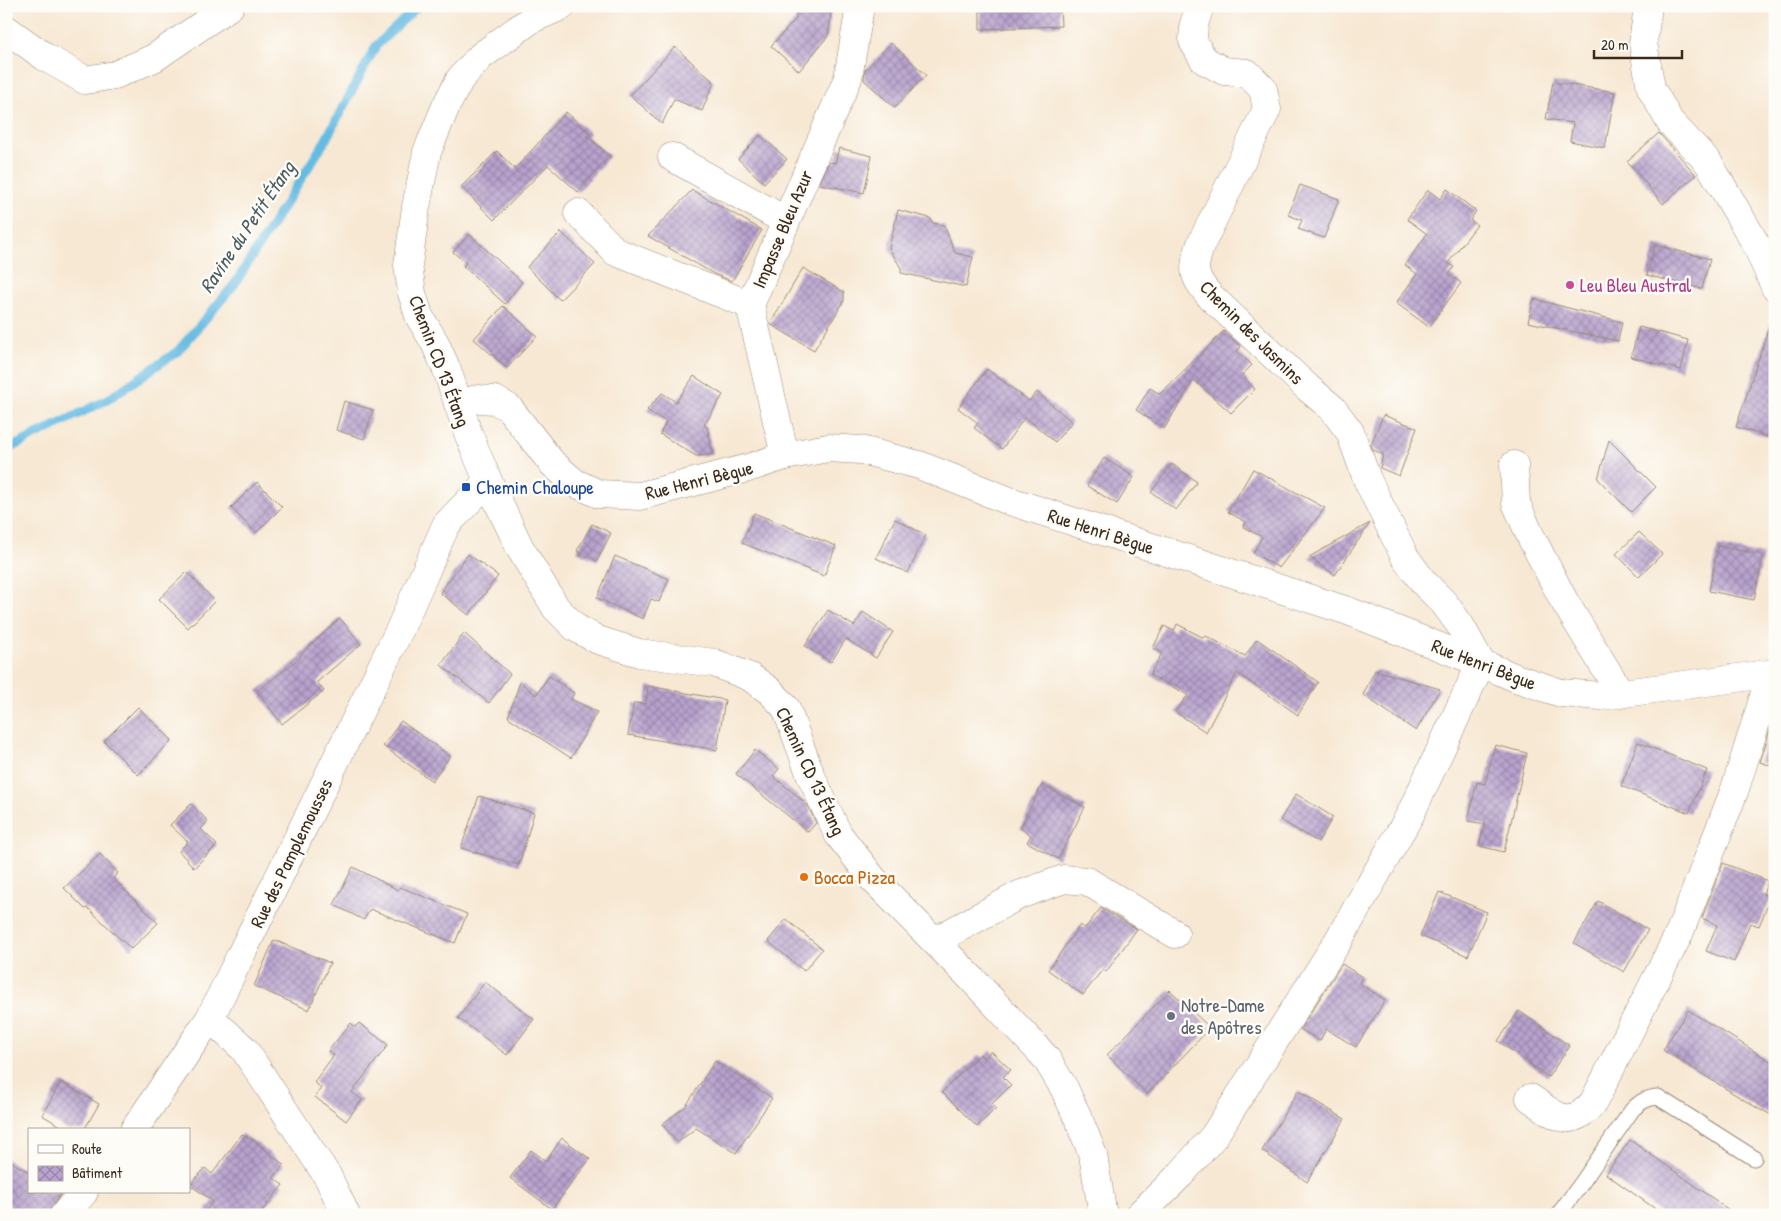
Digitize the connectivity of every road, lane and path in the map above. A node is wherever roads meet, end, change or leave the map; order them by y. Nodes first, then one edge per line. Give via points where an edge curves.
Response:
1 (230, 6) edge
2 (562, 6) edge
3 (860, 6) edge
4 (1200, 6) edge
5 (1648, 6) edge
6 (6, 29) edge
7 (672, 156) dead end
8 (578, 213) dead end
9 (786, 221) junction
10 (1775, 287) edge
11 (750, 305) junction
12 (458, 404) junction
13 (785, 456) junction
14 (1514, 465) dead end
15 (488, 481) junction
16 (1482, 663) junction
17 (1773, 673) edge
18 (1621, 694) junction
19 (1175, 934) dead end
20 (935, 941) junction
21 (210, 1018) junction
22 (1530, 1098) dead end
23 (135, 1128) edge
24 (1754, 1158) dead end
25 (82, 1194) edge
26 (64, 1215) edge
27 (346, 1215) edge
28 (1103, 1215) edge
29 (1139, 1215) edge
30 (1558, 1215) edge

1 - 6 street via 154,58 115,75 85,80 45,58
2 - 12 street, Chemin CD 13 Étang via 532,19 481,56 460,79 427,152 408,265 419,316 436,343
3 - 9 street, Impasse Bleu Azur via 848,78
4 - 16 street, Chemin des Jasmins via 1194,24 1194,41 1204,60 1224,71 1247,72 1262,89 1267,109 1201,244 1195,262 1197,280 1210,296 1332,408 1350,432 1367,479 1405,557 1460,625
5 - 10 street via 1643,43 1651,88 1670,122 1708,162 1757,246
7 - 9 street
8 - 11 street via 616,252
9 - 11 street, Impasse Bleu Azur
11 - 13 street, Impasse Bleu Azur
12 - 13 street, Rue Henri Bègue via 477,399 495,400 509,408 552,463 575,484 599,494 640,496
12 - 15 street, Chemin CD 13 Étang
13 - 16 street, Rue Henri Bègue via 828,448 861,450 918,465 1007,500 1348,611
14 - 18 street via 1516,503 1530,535 1563,599
15 - 20 street, Chemin CD 13 Étang via 520,548 556,608 576,628 598,640 639,653 714,663 750,677 770,691 786,708 811,776 838,834 873,879
15 - 21 street, Rue des Pamplemousses via 446,525 396,638
16 - 18 street, Rue Henri Bègue via 1562,693
16 - 29 street via 1410,815 1338,941 1214,1136
17 - 18 street, Rue Henri Bègue
17 - 22 street via 1735,789 1679,934 1593,1103 1584,1114 1572,1119 1561,1117
19 - 20 street via 1087,881 1064,880 1019,895
20 - 28 street, Chemin CD 13 Étang via 1046,1058 1060,1080 1093,1155
21 - 23 street, Rue des Pamplemousses
21 - 27 street via 244,1049 328,1177
24 - 30 lane via 1658,1097 1648,1098 1632,1110
25 - 26 street

